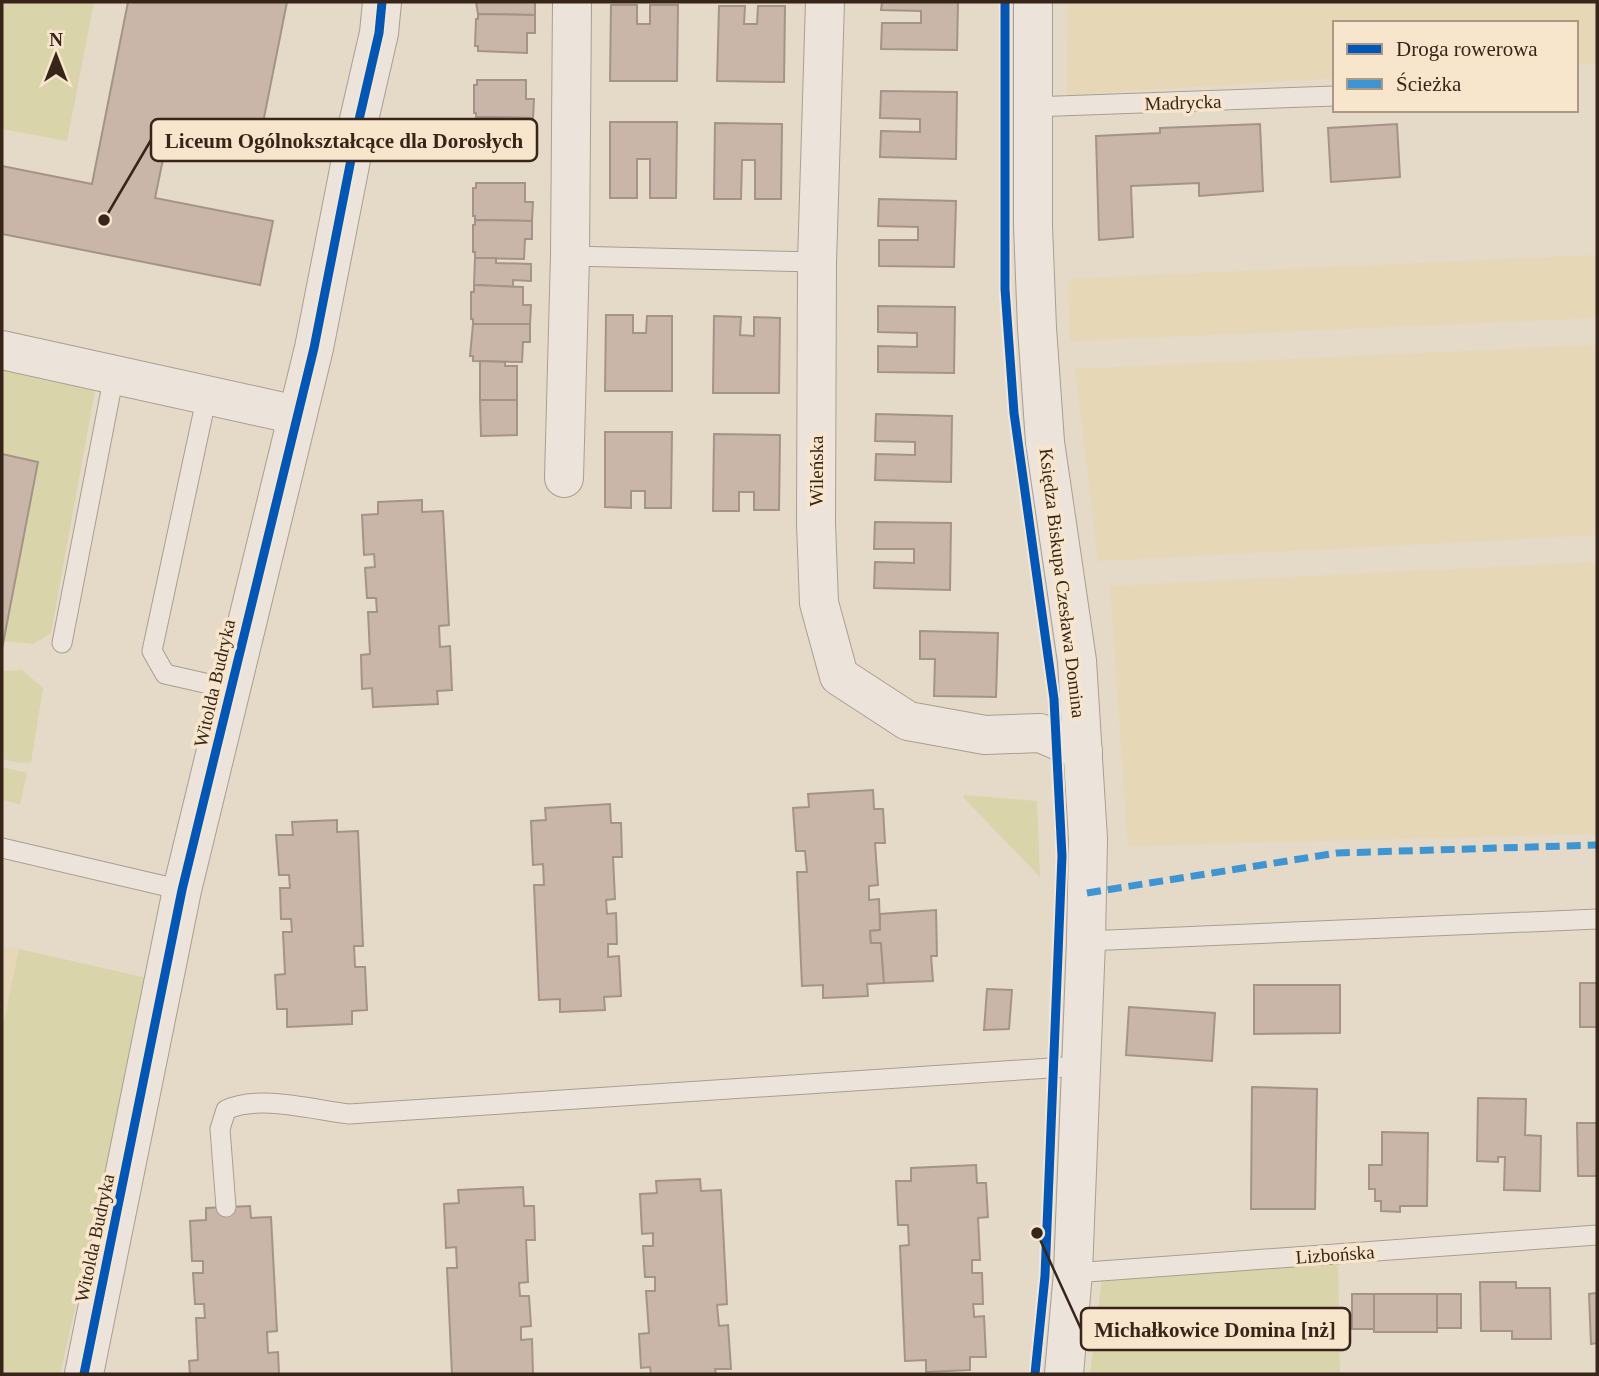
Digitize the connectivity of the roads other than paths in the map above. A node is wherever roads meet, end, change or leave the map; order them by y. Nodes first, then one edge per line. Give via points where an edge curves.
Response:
1 (382, 2) edge
2 (572, 2) edge
3 (825, 2) edge
4 (1033, 2) edge
5 (1333, 96) edge
6 (1031, 107) junction
7 (570, 256) junction
8 (817, 262) junction
9 (2, 350) edge
10 (114, 375) junction
11 (207, 395) junction
12 (297, 415) junction
13 (564, 478) dead end
14 (62, 643) dead end
15 (231, 690) junction
16 (1083, 751) junction
17 (2, 848) edge
18 (183, 890) junction
19 (1597, 919) edge
20 (1086, 941) junction
21 (1082, 1066) junction
22 (226, 1207) dead end
23 (1597, 1235) edge
24 (1073, 1273) junction
25 (84, 1374) edge
26 (1064, 1374) edge

1 - 12 street, Witolda Budryka
2 - 7 street
3 - 8 street, Wileńska
4 - 6 street, Księdza Biskupa Czesława Domina
5 - 6 lane, Madrycka
6 - 16 street, Księdza Biskupa Czesława Domina via 1045,442 1075,649
7 - 8 lane
7 - 13 street
8 - 16 street, Wileńska via 818,603 839,676 908,721 985,735 1040,733
9 - 10 street
10 - 11 street
10 - 14 lane
11 - 12 street
11 - 15 lane via 152,651 165,674
12 - 15 street, Witolda Budryka
15 - 18 street, Witolda Budryka
16 - 20 street, Księdza Biskupa Czesława Domina via 1088,838
17 - 18 lane
18 - 25 street, Witolda Budryka
19 - 20 lane
20 - 21 street, Księdza Biskupa Czesława Domina
21 - 22 lane via 349,1114 238,1104 226,1110 220,1129
21 - 24 street, Księdza Biskupa Czesława Domina
23 - 24 lane, Lizbońska
24 - 26 street, Księdza Biskupa Czesława Domina

